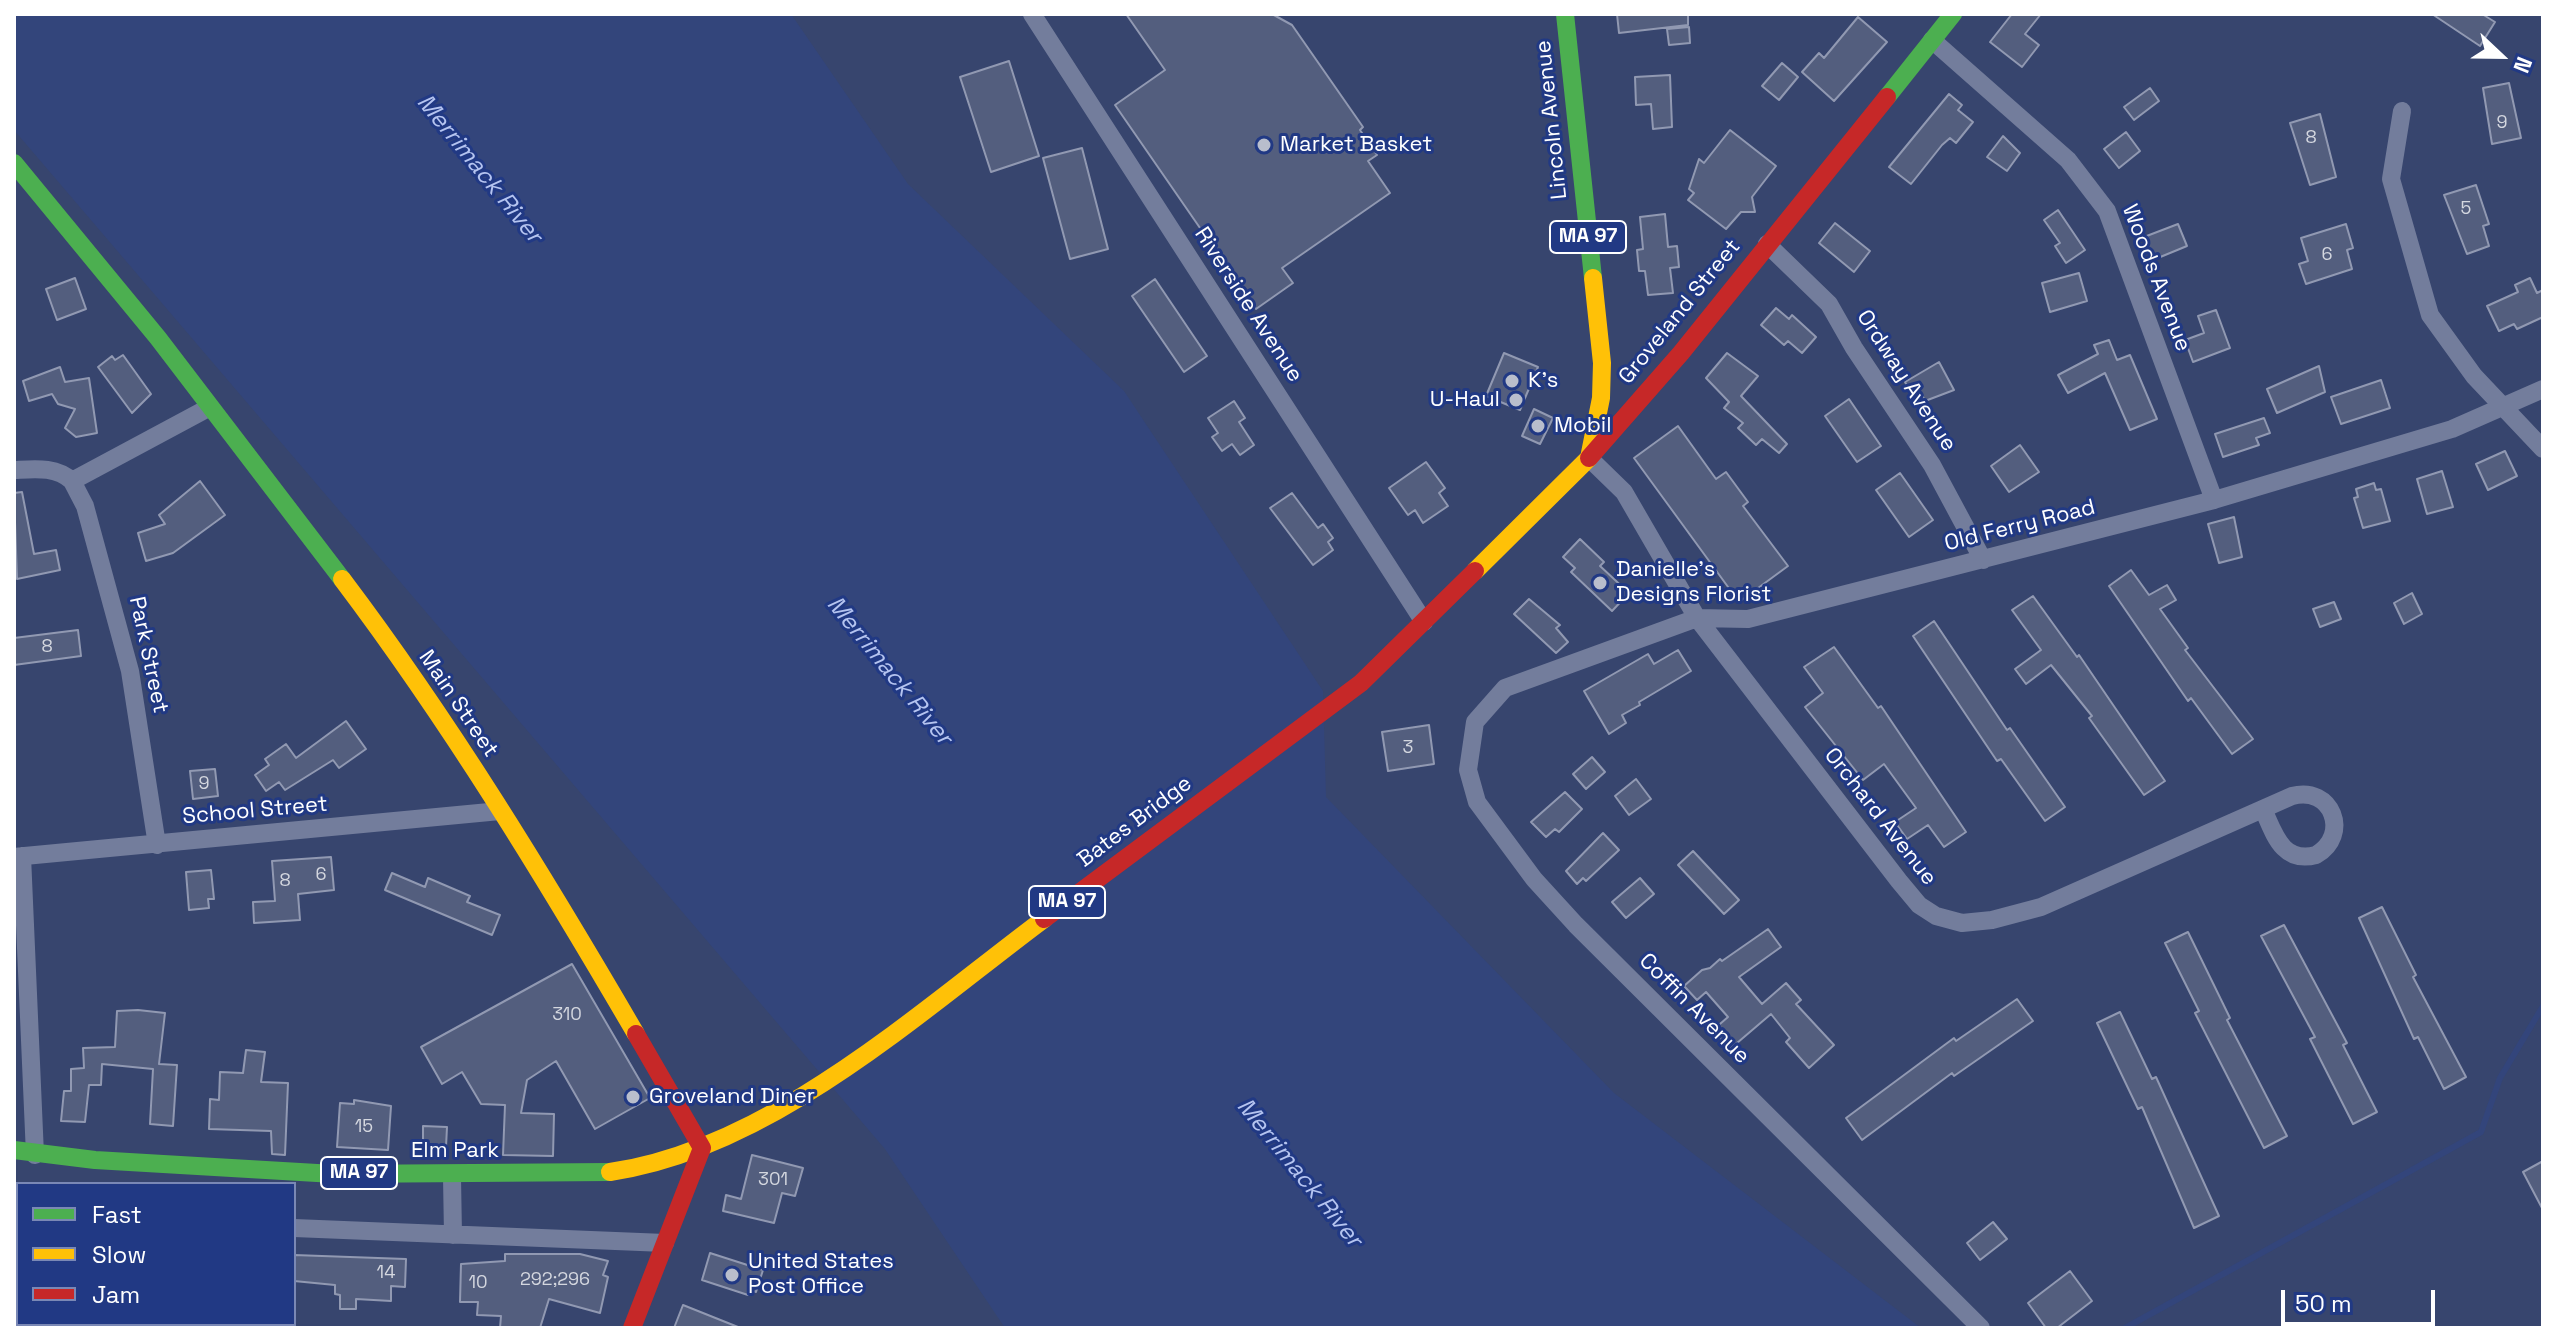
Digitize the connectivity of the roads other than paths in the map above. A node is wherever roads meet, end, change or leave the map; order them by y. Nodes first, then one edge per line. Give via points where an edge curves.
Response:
1 (1032, 14) edge
2 (1565, 14) edge
3 (1953, 14) edge
4 (1932, 40) junction
5 (2402, 111) dead end
6 (14, 163) edge
7 (1767, 244) junction
8 (2543, 389) edge
9 (2505, 406) junction
10 (210, 407) junction
11 (2543, 449) edge
12 (1589, 458) junction
13 (14, 470) edge
14 (72, 481) junction
15 (2214, 500) junction
16 (1983, 560) junction
17 (1697, 618) junction
18 (1424, 622) junction
19 (1505, 688) joint
20 (2263, 809) dead end
21 (500, 811) junction
22 (157, 845) junction
23 (18, 857) edge
24 (702, 1148) junction
25 (14, 1150) edge
26 (35, 1155) junction
27 (452, 1177) junction
28 (296, 1228) edge
29 (453, 1235) junction
30 (665, 1243) junction
31 (632, 1328) edge
32 (1981, 1328) edge

1 - 18 street, Riverside Avenue
2 - 12 main road, Lincoln Avenue / MA 97 via 1602,363
3 - 4 main road, Groveland Street
4 - 7 main road, Groveland Street
4 - 15 street, Woods Avenue via 2068,160 2107,211
5 - 9 street via 2391,179 2430,315 2474,376
6 - 10 main road, Main Street
7 - 12 main road, Groveland Street
7 - 16 street, Ordway Avenue via 1829,304 1932,465
8 - 9 street, Old Ferry Road
9 - 11 street
9 - 15 street, Old Ferry Road via 2452,429
10 - 14 street
10 - 21 main road, Main Street via 373,620
12 - 17 street, Orchard Avenue via 1624,492
12 - 18 main road, Groveland Street / MA 97
13 - 14 street via 44,469
14 - 22 street, Park Street via 85,506 130,671
15 - 16 street, Old Ferry Road
16 - 17 street, Old Ferry Road via 1748,619
17 - 19 street, Old Ferry Road
17 - 20 street, Orchard Avenue via 1889,869 1919,905 1936,916 1975,924 2041,907
18 - 24 main road, Bates Bridge / MA 97 via 1361,683 827,1081
19 - 32 street, Coffin Avenue via 1475,722 1468,770 1477,802 1498,833 1576,925
21 - 22 street, School Street
21 - 24 main road, Main Street
22 - 23 street, School Street
23 - 26 street
24 - 27 main road, Elm Park / MA 97 via 622,1170
24 - 30 main road
25 - 26 main road, Elm Park / MA 97
26 - 27 main road, Elm Park / MA 97
27 - 29 street
28 - 29 street
29 - 30 street
30 - 31 main road

